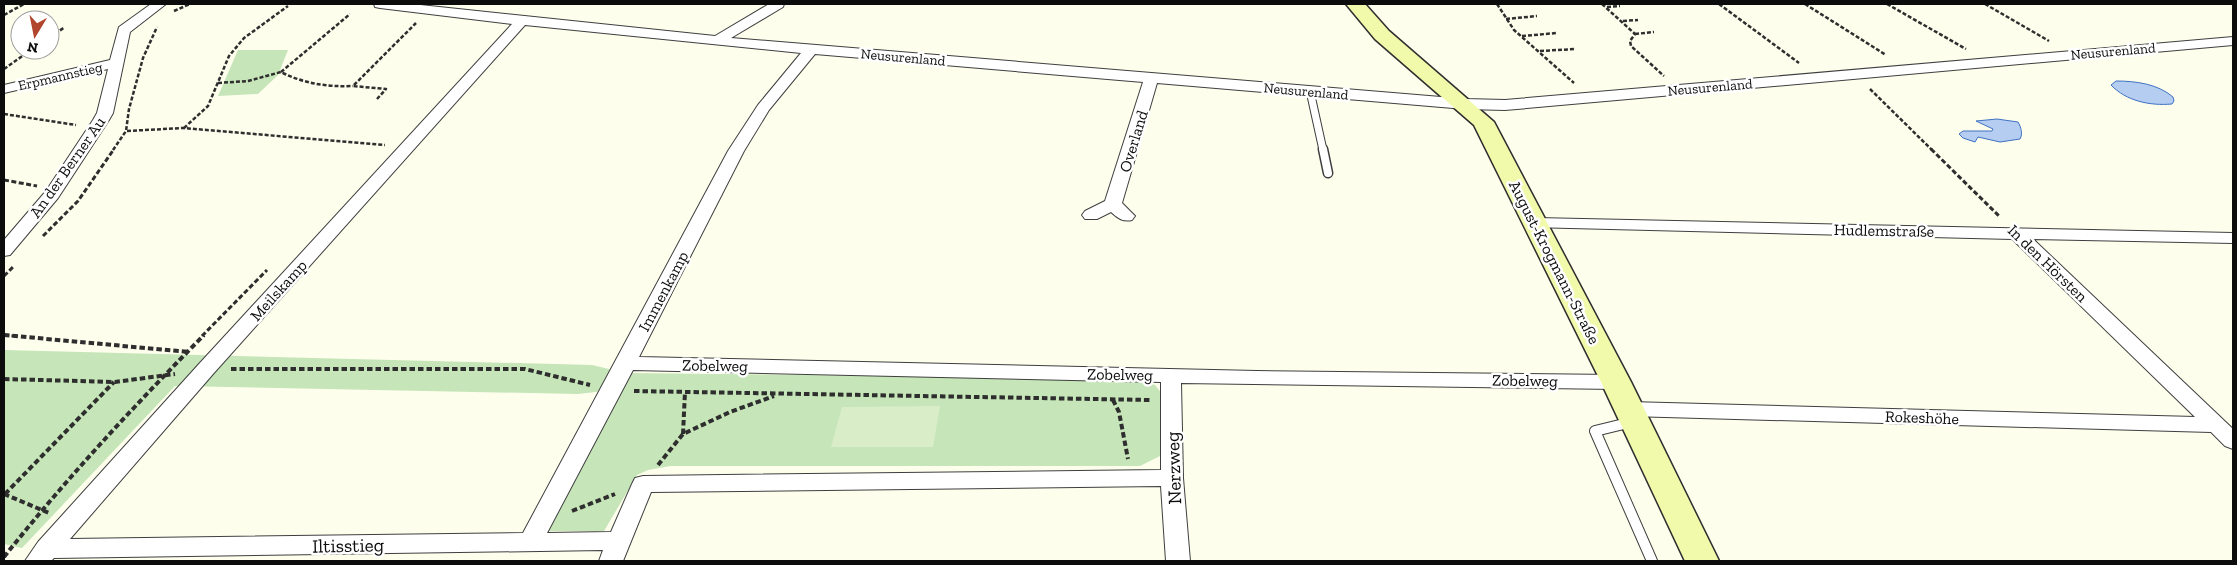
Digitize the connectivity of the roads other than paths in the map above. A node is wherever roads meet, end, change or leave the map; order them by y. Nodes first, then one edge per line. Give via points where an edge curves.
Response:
1 (159, 4) edge
2 (380, 4) edge
3 (778, 4) edge
4 (1354, 4) edge
5 (522, 21) junction
6 (718, 40) junction
7 (2233, 41) edge
8 (811, 50) junction
9 (117, 63) junction
10 (1152, 77) junction
11 (4, 89) edge
12 (1310, 91) junction
13 (1465, 104) junction
14 (1328, 173) dead end
15 (1113, 204) junction
16 (1091, 215) dead end
17 (1126, 216) dead end
18 (1536, 223) junction
19 (2016, 233) junction
20 (2233, 238) edge
21 (4, 251) edge
22 (625, 363) junction
23 (1171, 375) junction
24 (1616, 382) junction
25 (1632, 415) junction
26 (2216, 426) junction
27 (2233, 441) edge
28 (1172, 478) junction
29 (535, 533) junction
30 (615, 551) edge
31 (42, 555) edge
32 (1178, 561) edge
33 (1652, 561) edge
34 (1702, 561) edge

1 - 9 street, An der Berner Au via 124,30
2 - 5 street, Neusurenland
3 - 6 street
4 - 13 main road, August-Krogmann-Straße via 1382,35
5 - 6 street, Neusurenland
5 - 31 street, Meilskamp
6 - 8 street, Neusurenland
7 - 13 street, Neusurenland via 1505,105
8 - 10 street, Neusurenland
8 - 22 street, Immenkamp via 763,108 736,152
9 - 11 street, Erpmannstieg
9 - 21 street, An der Berner Au via 105,113 96,128 52,194
10 - 12 street, Neusurenland
10 - 15 street, Overland
12 - 13 street, Neusurenland
12 - 14 lane
13 - 18 main road, August-Krogmann-Straße via 1483,122
15 - 16 street
15 - 17 street
18 - 19 street, Hudlemstraße
18 - 24 main road, August-Krogmann-Straße
19 - 20 street, Hudlemstraße
19 - 26 street, In den Hörsten
22 - 23 street, Zobelweg
22 - 29 street, Immenkamp
23 - 24 street, Zobelweg
23 - 28 street, Nerzweg
24 - 25 main road, August-Krogmann-Straße
25 - 26 street, Rokeshöhe
25 - 33 lane via 1595,431
25 - 34 main road, August-Krogmann-Straße
26 - 27 street, In den Hörsten
28 - 30 street via 643,484
28 - 32 street, Nerzweg
29 - 30 street, Iltisstieg
29 - 31 street, Iltisstieg

